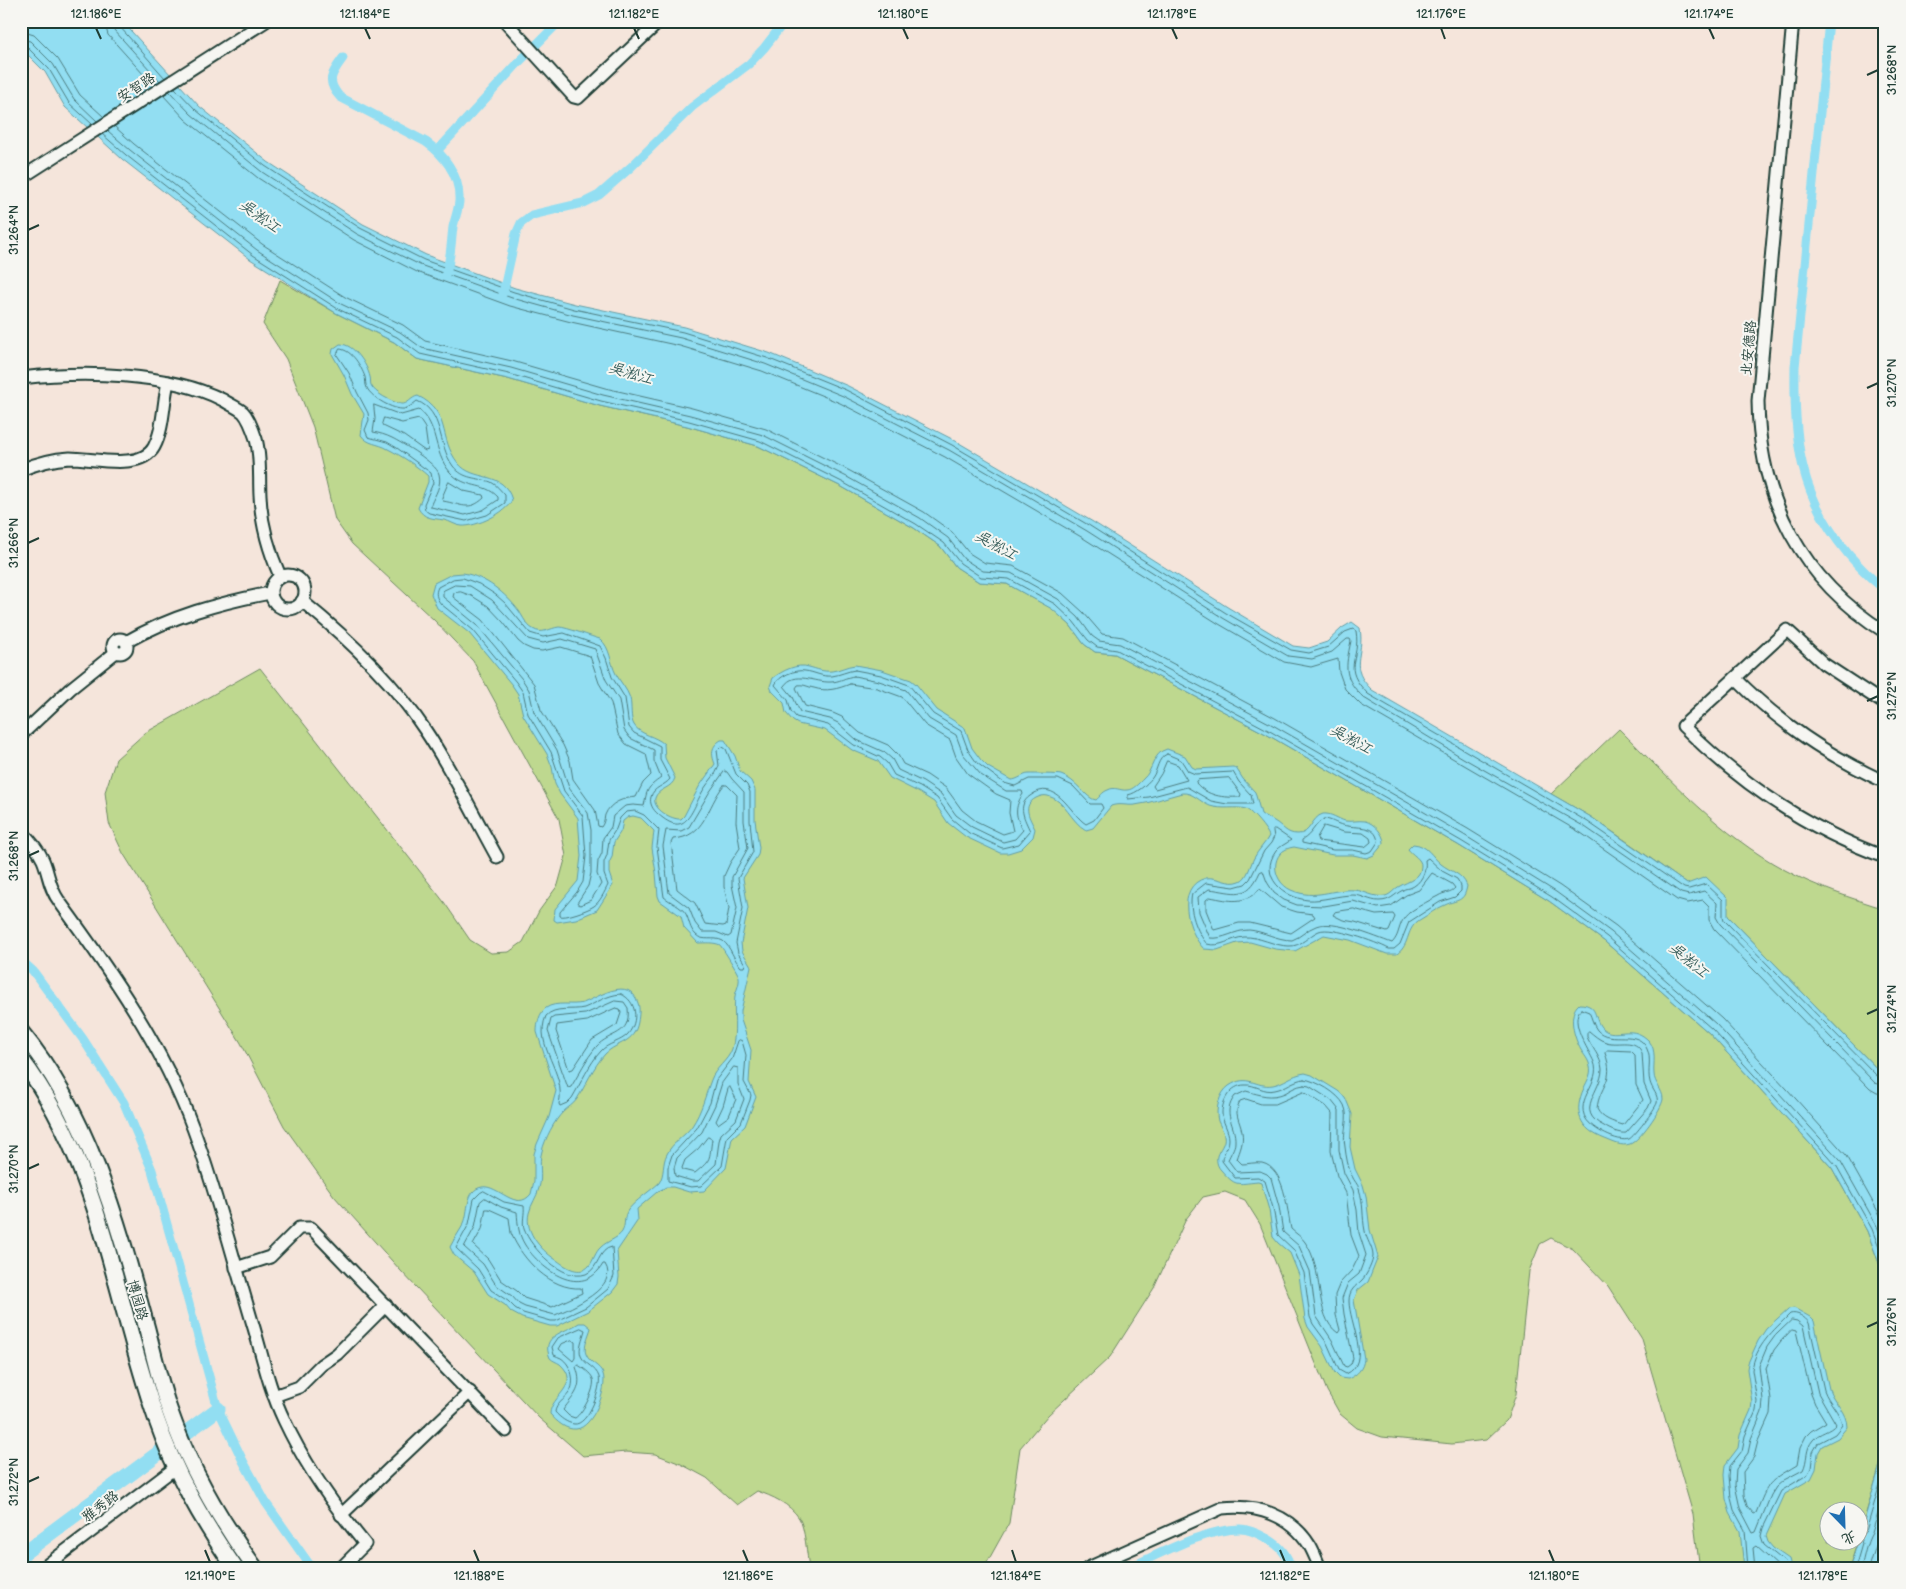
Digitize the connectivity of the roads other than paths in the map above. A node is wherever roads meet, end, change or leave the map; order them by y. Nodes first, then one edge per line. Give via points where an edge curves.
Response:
1 (266, 21) edge
2 (505, 21) edge
3 (660, 21) edge
4 (1793, 21) edge
5 (21, 178) edge
6 (21, 378) edge
7 (168, 382) junction
8 (21, 470) edge
9 (280, 576) junction
10 (270, 593) junction
11 (302, 601) junction
12 (1885, 632) edge
13 (1735, 678) junction
14 (1885, 704) edge
15 (21, 735) edge
16 (1885, 782) edge
17 (21, 831) edge
18 (496, 856) dead end
19 (1885, 857) edge
20 (21, 1032) edge
21 (21, 1059) edge
22 (236, 1268) junction
23 (386, 1305) junction
24 (470, 1392) junction
25 (274, 1396) junction
26 (506, 1431) dead end
27 (175, 1468) junction
28 (341, 1515) junction
29 (43, 1568) edge
30 (234, 1568) edge
31 (255, 1568) edge
32 (341, 1568) edge
33 (1088, 1568) edge
34 (1320, 1568) edge

1 - 5 street, 安智路
2 - 3 street via 578,98
4 - 12 street, 北安德路 via 1758,401 1762,452 1774,499 1806,560 1851,609
6 - 7 street via 89,374
7 - 8 street via 155,445 146,456 132,461 50,460
7 - 9 street via 209,393 238,408 247,418 259,452 263,524
9 - 10 street
9 - 11 street via 294,575 301,580 305,588
10 - 11 street via 273,602 281,608 290,609
10 - 15 street via 204,608 164,622 126,642 121,639 115,641 116,652
11 - 18 street via 355,647 402,699 436,747
13 - 14 street via 1787,630 1824,664
13 - 16 street via 1783,723
13 - 19 street via 1684,726 1704,747 1766,797 1828,833
17 - 22 street via 44,861 52,891 131,1005 164,1064 193,1129
20 - 31 main road, 博园路 via 53,1077 99,1170 168,1408 188,1457 215,1510
21 - 27 main road, 博园路 via 47,1098 86,1178 156,1418
22 - 23 street via 266,1260 299,1228 311,1228
22 - 25 street
23 - 24 street
23 - 25 street via 298,1387
24 - 26 street
24 - 28 street
25 - 28 street via 294,1440
27 - 29 street, 雅秀路
27 - 30 main road, 博园路 via 202,1520
28 - 32 street via 365,1544
33 - 34 street via 1222,1508 1240,1506 1270,1512 1294,1527 1310,1546

